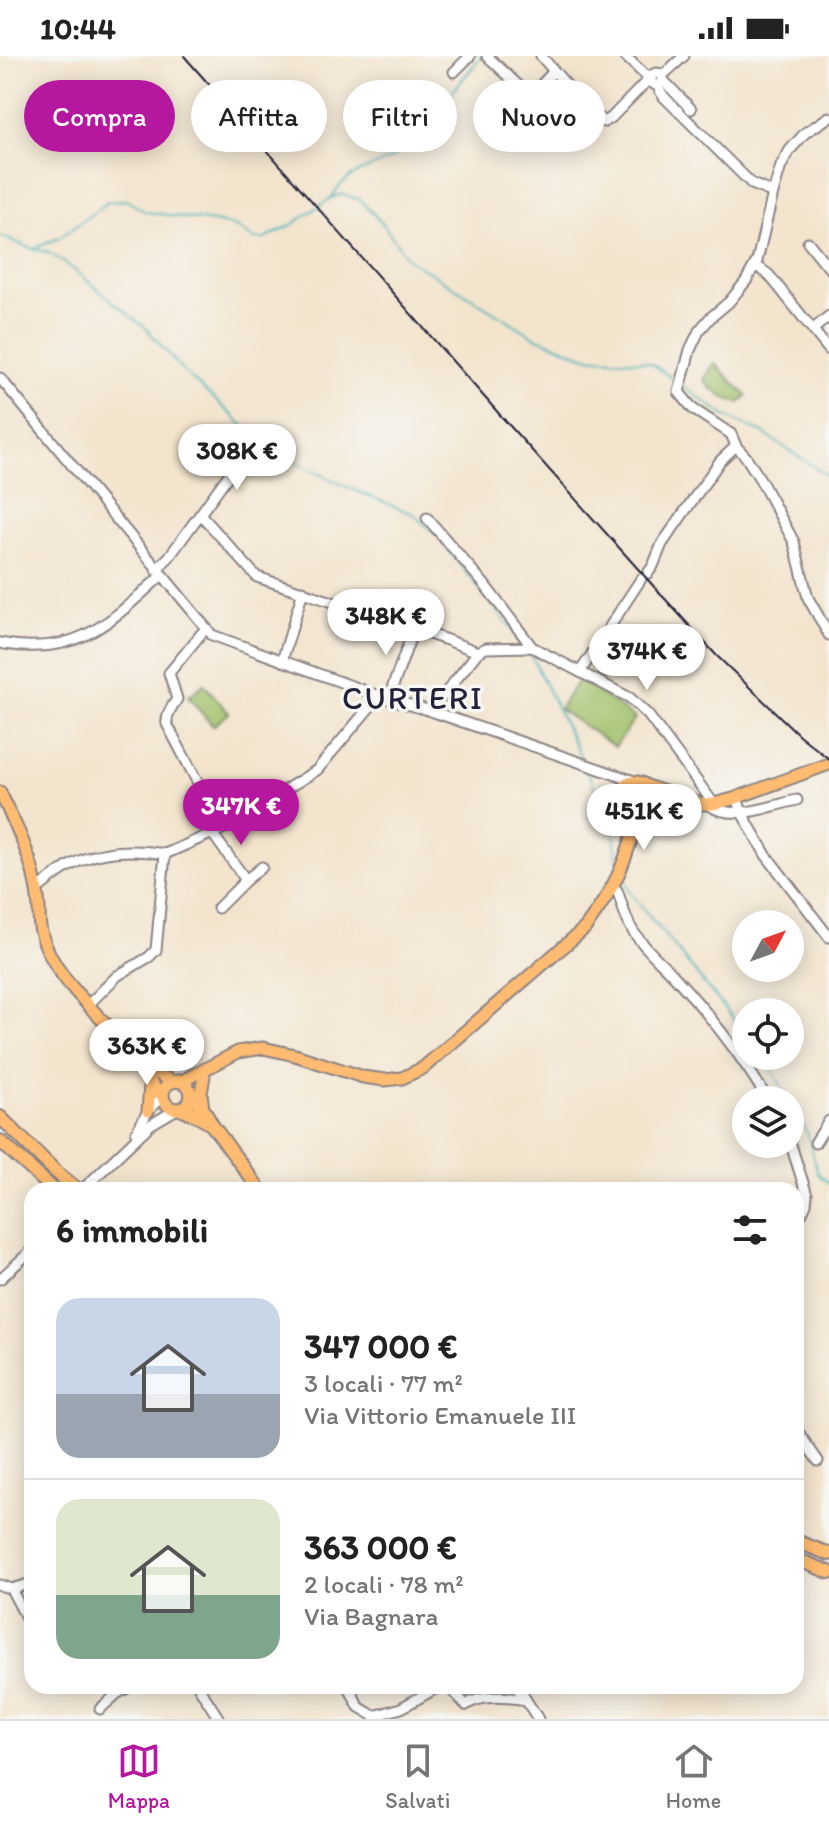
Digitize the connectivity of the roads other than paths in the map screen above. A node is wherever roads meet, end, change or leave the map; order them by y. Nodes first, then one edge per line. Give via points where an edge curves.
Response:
1 (470, 56) edge
2 (487, 56) edge
3 (541, 56) edge
4 (625, 56) edge
5 (684, 56) edge
6 (554, 71) junction
7 (454, 72) dead end
8 (657, 80) junction
9 (691, 109) dead end
10 (829, 117) edge
11 (773, 193) junction
12 (808, 242) dead end
13 (755, 265) junction
14 (829, 268) edge
15 (829, 316) edge
16 (816, 327) dead end
17 (829, 350) edge
18 (0, 378) edge
19 (259, 433) dead end
20 (736, 446) junction
21 (201, 515) junction
22 (427, 518) dead end
23 (159, 573) junction
24 (303, 591) junction
25 (414, 628) junction
26 (205, 629) junction
27 (829, 635) edge
28 (0, 643) edge
29 (530, 647) junction
30 (478, 652) junction
31 (282, 661) junction
32 (580, 672) junction
33 (384, 696) junction
34 (431, 711) junction
35 (829, 764) edge
36 (617, 775) junction
37 (634, 781) junction
38 (647, 786) junction
39 (623, 789) junction
40 (0, 792) edge
41 (667, 793) junction
42 (737, 797) junction
43 (797, 800) dead end
44 (647, 804) junction
45 (711, 804) junction
46 (629, 809) junction
47 (742, 813) junction
48 (634, 827) junction
49 (222, 829) junction
50 (212, 833) junction
51 (165, 854) junction
52 (262, 867) dead end
53 (246, 880) junction
54 (612, 887) junction
55 (36, 890) junction
56 (218, 908) dead end
57 (829, 937) edge
58 (88, 1005) junction
59 (141, 1061) junction
60 (213, 1065) junction
61 (204, 1076) junction
62 (176, 1082) junction
63 (150, 1083) junction
64 (759, 1086) edge
65 (191, 1094) junction
66 (163, 1096) junction
67 (178, 1109) junction
68 (203, 1109) junction
69 (148, 1111) junction
70 (0, 1117) edge
71 (829, 1121) edge
72 (212, 1125) junction
73 (0, 1141) edge
74 (129, 1143) junction
75 (815, 1143) dead end
76 (795, 1158) edge
77 (44, 1182) edge
78 (69, 1182) edge
79 (88, 1182) edge
80 (254, 1182) edge
81 (803, 1182) edge
82 (804, 1186) edge
83 (804, 1208) edge
84 (24, 1257) edge
85 (24, 1260) edge
86 (19, 1262) junction
87 (0, 1279) edge
88 (804, 1441) edge
89 (818, 1461) dead end
90 (804, 1544) edge
91 (829, 1554) edge
92 (804, 1562) edge
93 (829, 1572) edge
94 (0, 1585) edge
95 (24, 1585) edge
96 (11, 1589) junction
97 (24, 1614) edge
98 (117, 1694) edge
99 (203, 1694) edge
100 (352, 1694) edge
101 (426, 1694) edge
102 (456, 1694) edge
103 (521, 1694) edge
104 (526, 1700) junction
105 (100, 1709) dead end
106 (380, 1717) edge
107 (219, 1719) edge
108 (538, 1719) edge

1 - 7 street
2 - 6 street via 532,95
3 - 6 street
4 - 8 street
5 - 8 street
6 - 8 street via 604,122 646,82
8 - 9 street
8 - 11 street via 664,97 752,184
10 - 11 street via 790,150
11 - 13 street
12 - 14 street
13 - 17 street
13 - 20 street via 729,302 699,331 679,388 684,400 731,434
15 - 16 street
18 - 23 street
19 - 21 street
20 - 27 street via 794,542 808,598
20 - 32 street via 662,544 653,566
21 - 23 street
21 - 24 street via 257,577
22 - 29 street
23 - 26 street
23 - 28 street via 96,630 41,647
24 - 25 street
24 - 31 street
25 - 30 street
25 - 33 street
26 - 31 street via 218,639
26 - 49 street via 169,673 177,699 166,720
29 - 30 street
29 - 32 street
30 - 34 street
31 - 33 street
32 - 45 street via 630,698 648,715
33 - 34 street
33 - 49 street via 317,770
34 - 36 street
35 - 42 main road
36 - 37 street
36 - 39 street
37 - 38 main road
37 - 39 main road
38 - 41 main road
38 - 44 main road
39 - 46 main road
40 - 55 main road via 24,845
41 - 44 main road
41 - 45 main road
42 - 45 main road
42 - 47 street
43 - 47 street
44 - 46 main road
44 - 48 main road
45 - 47 street via 718,811
46 - 48 main road
47 - 57 street via 776,870
48 - 54 main road
49 - 50 street
50 - 51 street
50 - 53 street
51 - 55 street via 94,855
51 - 58 street via 156,950 117,976
52 - 53 street
53 - 56 street
54 - 60 main road via 585,928 423,1068 402,1078 363,1077 263,1048 238,1052
54 - 64 street via 638,939 716,1026
55 - 58 main road via 46,946
58 - 59 main road
59 - 62 main road
59 - 63 main road
60 - 61 main road
60 - 62 main road
61 - 65 main road
61 - 68 main road
62 - 65 main road via 188,1086
62 - 66 main road
63 - 66 main road
63 - 69 main road
65 - 67 main road
65 - 68 highway
66 - 67 main road
66 - 69 street
67 - 72 highway
67 - 74 street
68 - 72 highway
69 - 74 street
70 - 78 highway
71 - 75 street
72 - 80 highway
73 - 77 highway
74 - 79 street
76 - 81 street
82 - 83 street
84 - 86 street
85 - 86 street
86 - 87 street
88 - 89 street
90 - 91 highway
92 - 93 highway
94 - 96 street
95 - 96 street
96 - 97 street
98 - 105 street
99 - 107 street
100 - 106 street via 359,1707
101 - 106 street
102 - 104 street via 466,1705 491,1698
103 - 104 street
104 - 108 street

